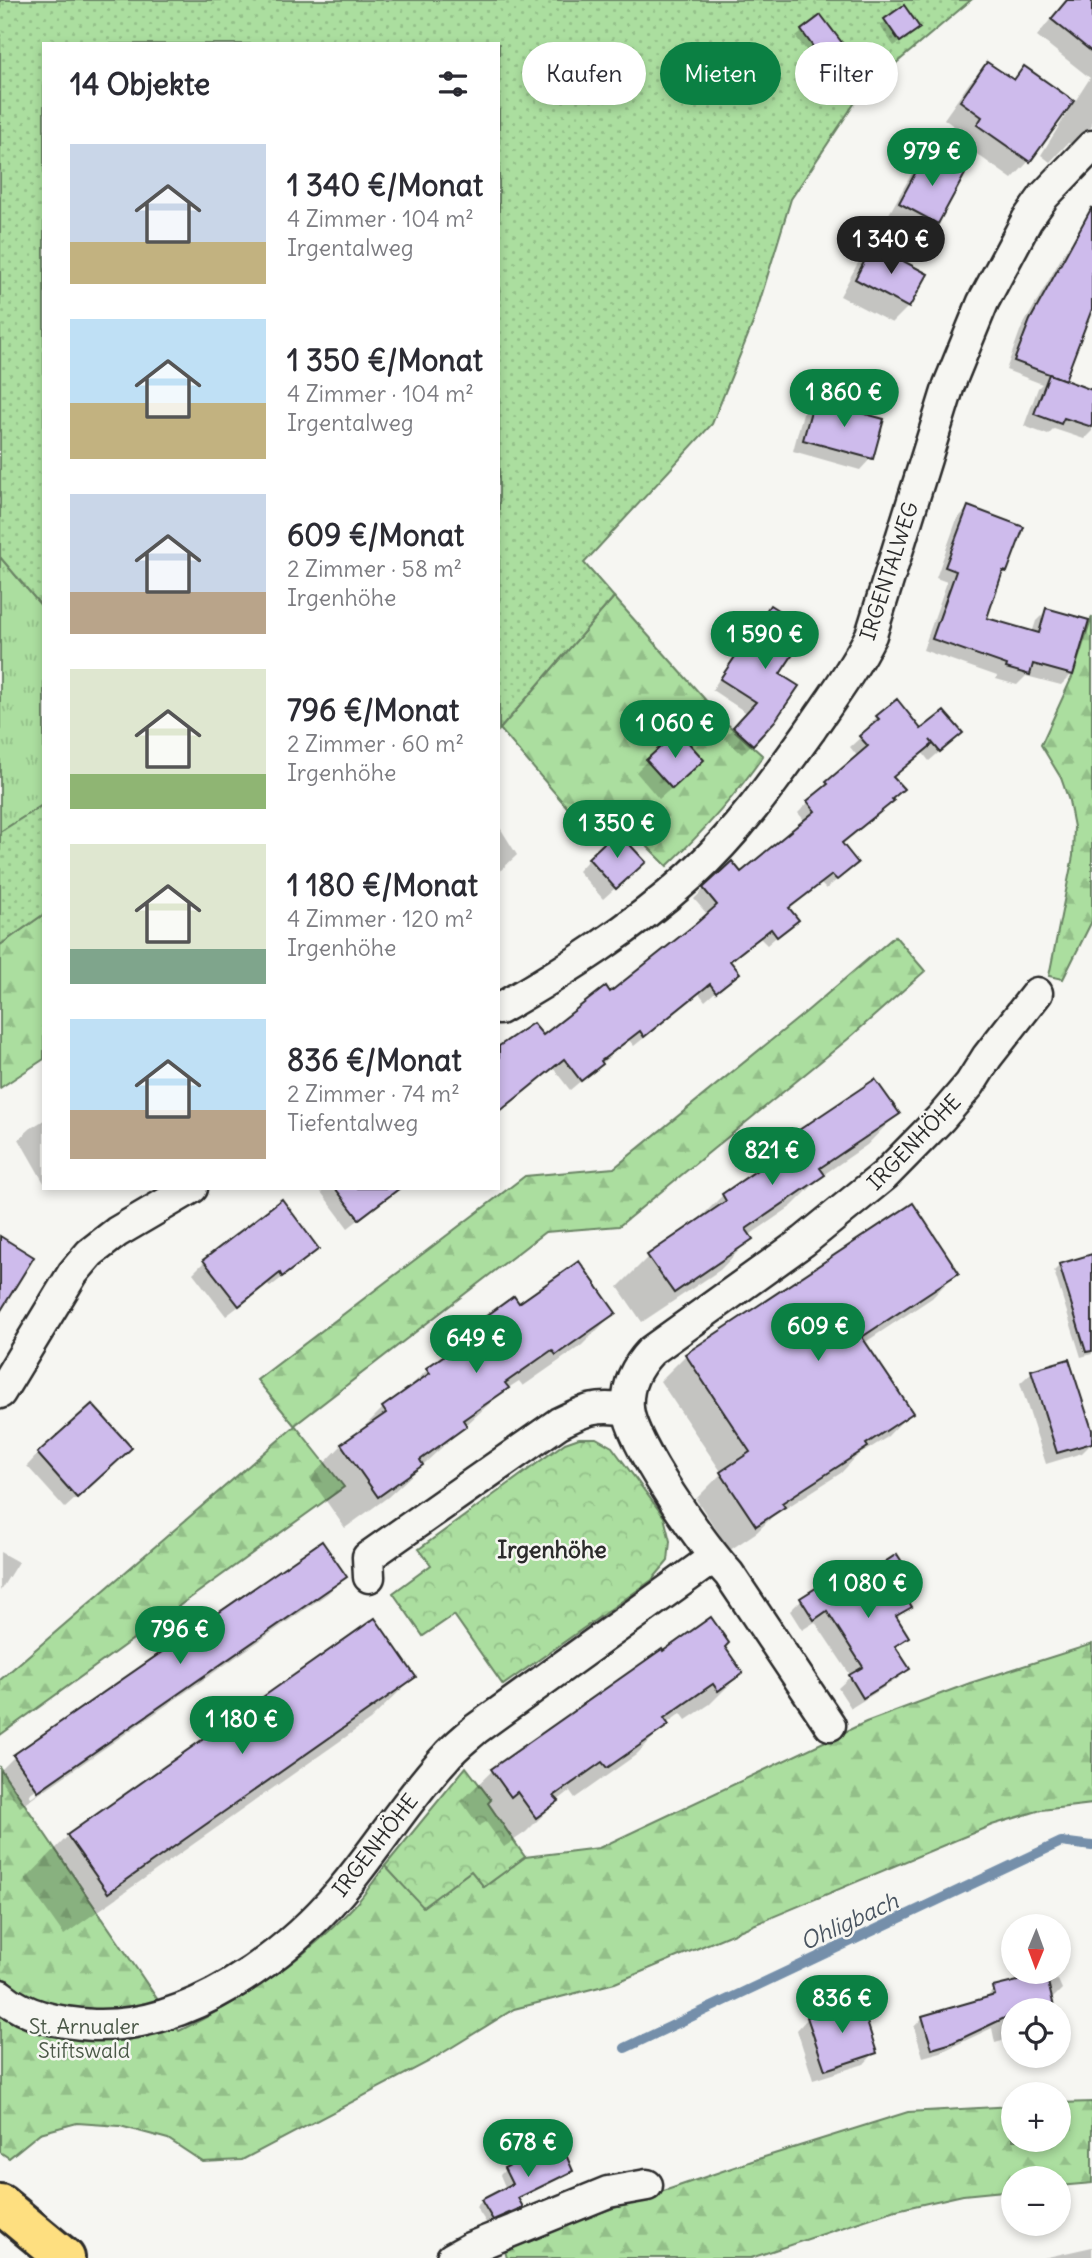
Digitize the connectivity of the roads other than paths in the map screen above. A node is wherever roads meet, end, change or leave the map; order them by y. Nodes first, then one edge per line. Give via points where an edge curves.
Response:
1 (1092, 146) edge
2 (1037, 993) dead end
3 (500, 1008) edge
4 (189, 1190) edge
5 (0, 1393) edge
6 (628, 1410) junction
7 (713, 1558) junction
8 (369, 1577) dead end
9 (830, 1726) dead end
10 (0, 1995) edge
11 (647, 2185) dead end
12 (0, 2204) edge
13 (65, 2258) edge
14 (452, 2258) edge

1 - 3 street, IRGENTALWEG via 1027,220 983,302 949,385 871,635 859,660 781,774 690,876 619,932
2 - 6 street, IRGENHÖHE via 970,1084 885,1175 814,1233 651,1351 637,1366
4 - 5 street via 90,1253
6 - 7 street via 650,1462
6 - 8 street via 604,1407 559,1423 368,1557
7 - 9 street via 729,1574
7 - 10 street, IRGENHÖHE via 476,1729 440,1763 340,1892 311,1922 226,1986 170,2015 111,2025 50,2019 16,2007
11 - 14 street via 608,2192
12 - 13 main road

